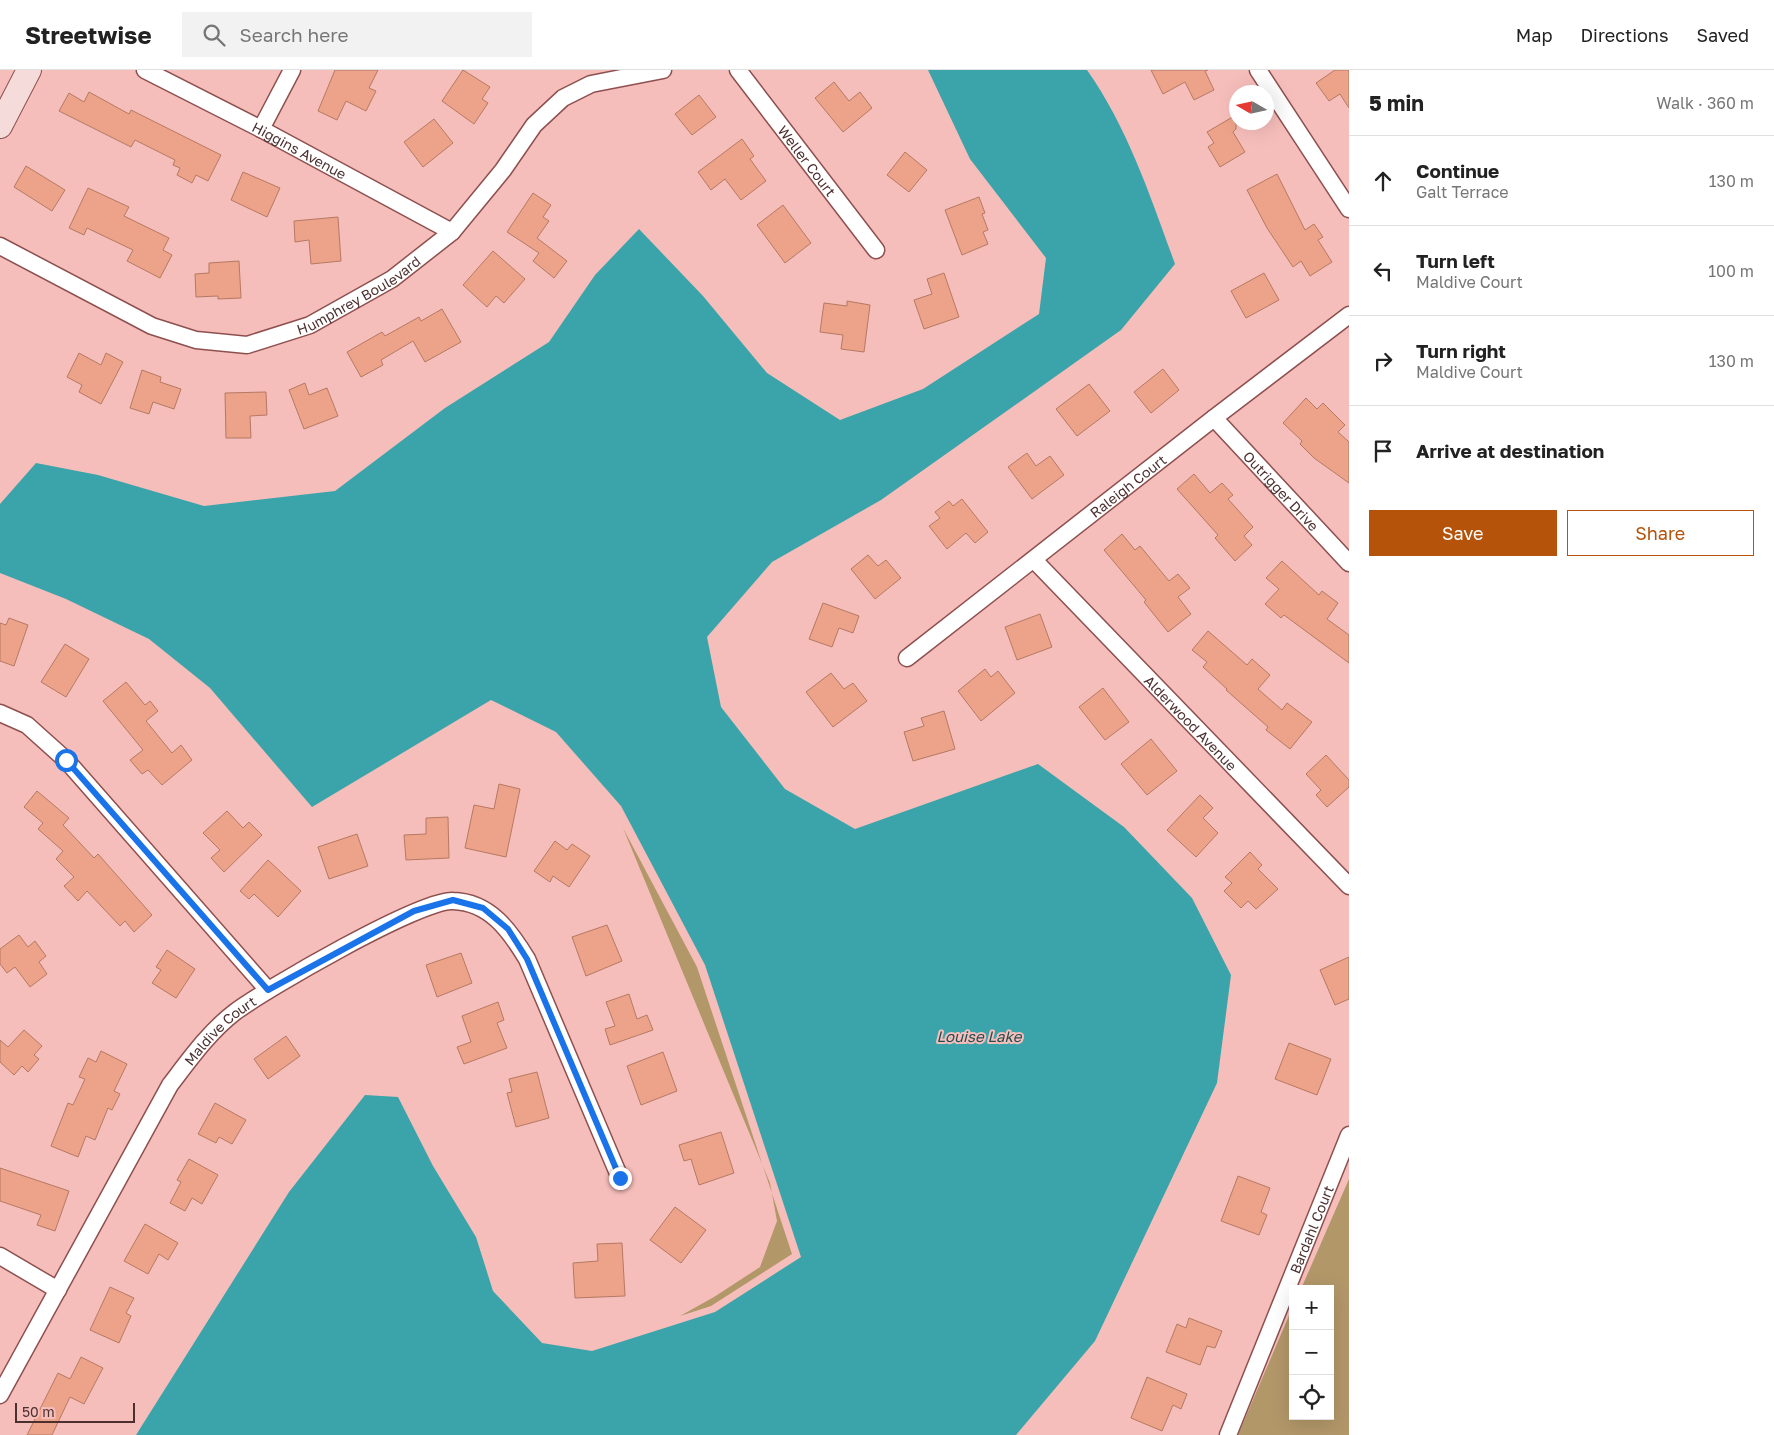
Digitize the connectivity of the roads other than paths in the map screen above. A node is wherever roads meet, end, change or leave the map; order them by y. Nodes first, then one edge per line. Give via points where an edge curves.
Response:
1 (29, 70) edge
2 (145, 70) edge
3 (292, 70) edge
4 (663, 70) edge
5 (738, 70) edge
6 (1258, 70) edge
7 (0, 126) edge
8 (261, 129) junction
9 (1349, 209) edge
10 (452, 232) junction
11 (0, 246) edge
12 (876, 250) dead end
13 (1349, 316) edge
14 (1214, 418) junction
15 (1034, 560) junction
16 (1349, 563) edge
17 (907, 658) dead end
18 (0, 713) edge
19 (1349, 886) edge
20 (268, 990) junction
21 (1349, 1135) edge
22 (620, 1178) dead end
23 (0, 1256) edge
24 (58, 1290) junction
25 (0, 1395) edge
26 (1228, 1435) edge

1 - 7 street
2 - 8 street, Higgins Avenue
3 - 8 street
4 - 10 street, Humphrey Boulevard via 591,84 563,98 534,125 503,170
5 - 12 street, Weller Court
6 - 9 street
8 - 10 street, Higgins Avenue
10 - 11 street, Humphrey Boulevard via 392,279 310,325 247,345 196,340 152,326
13 - 14 street, Raleigh Court
14 - 15 street, Raleigh Court
14 - 16 street, Outrigger Drive
15 - 17 street, Raleigh Court
15 - 19 street, Alderwood Avenue
18 - 20 street via 27,725 66,760
20 - 22 street, Maldive Court via 414,911 453,900 483,908 508,929 527,959
20 - 24 street, Maldive Court via 234,1012 203,1042 170,1085
21 - 26 street, Bardahl Court
23 - 24 street
24 - 25 street, Maldive Court

